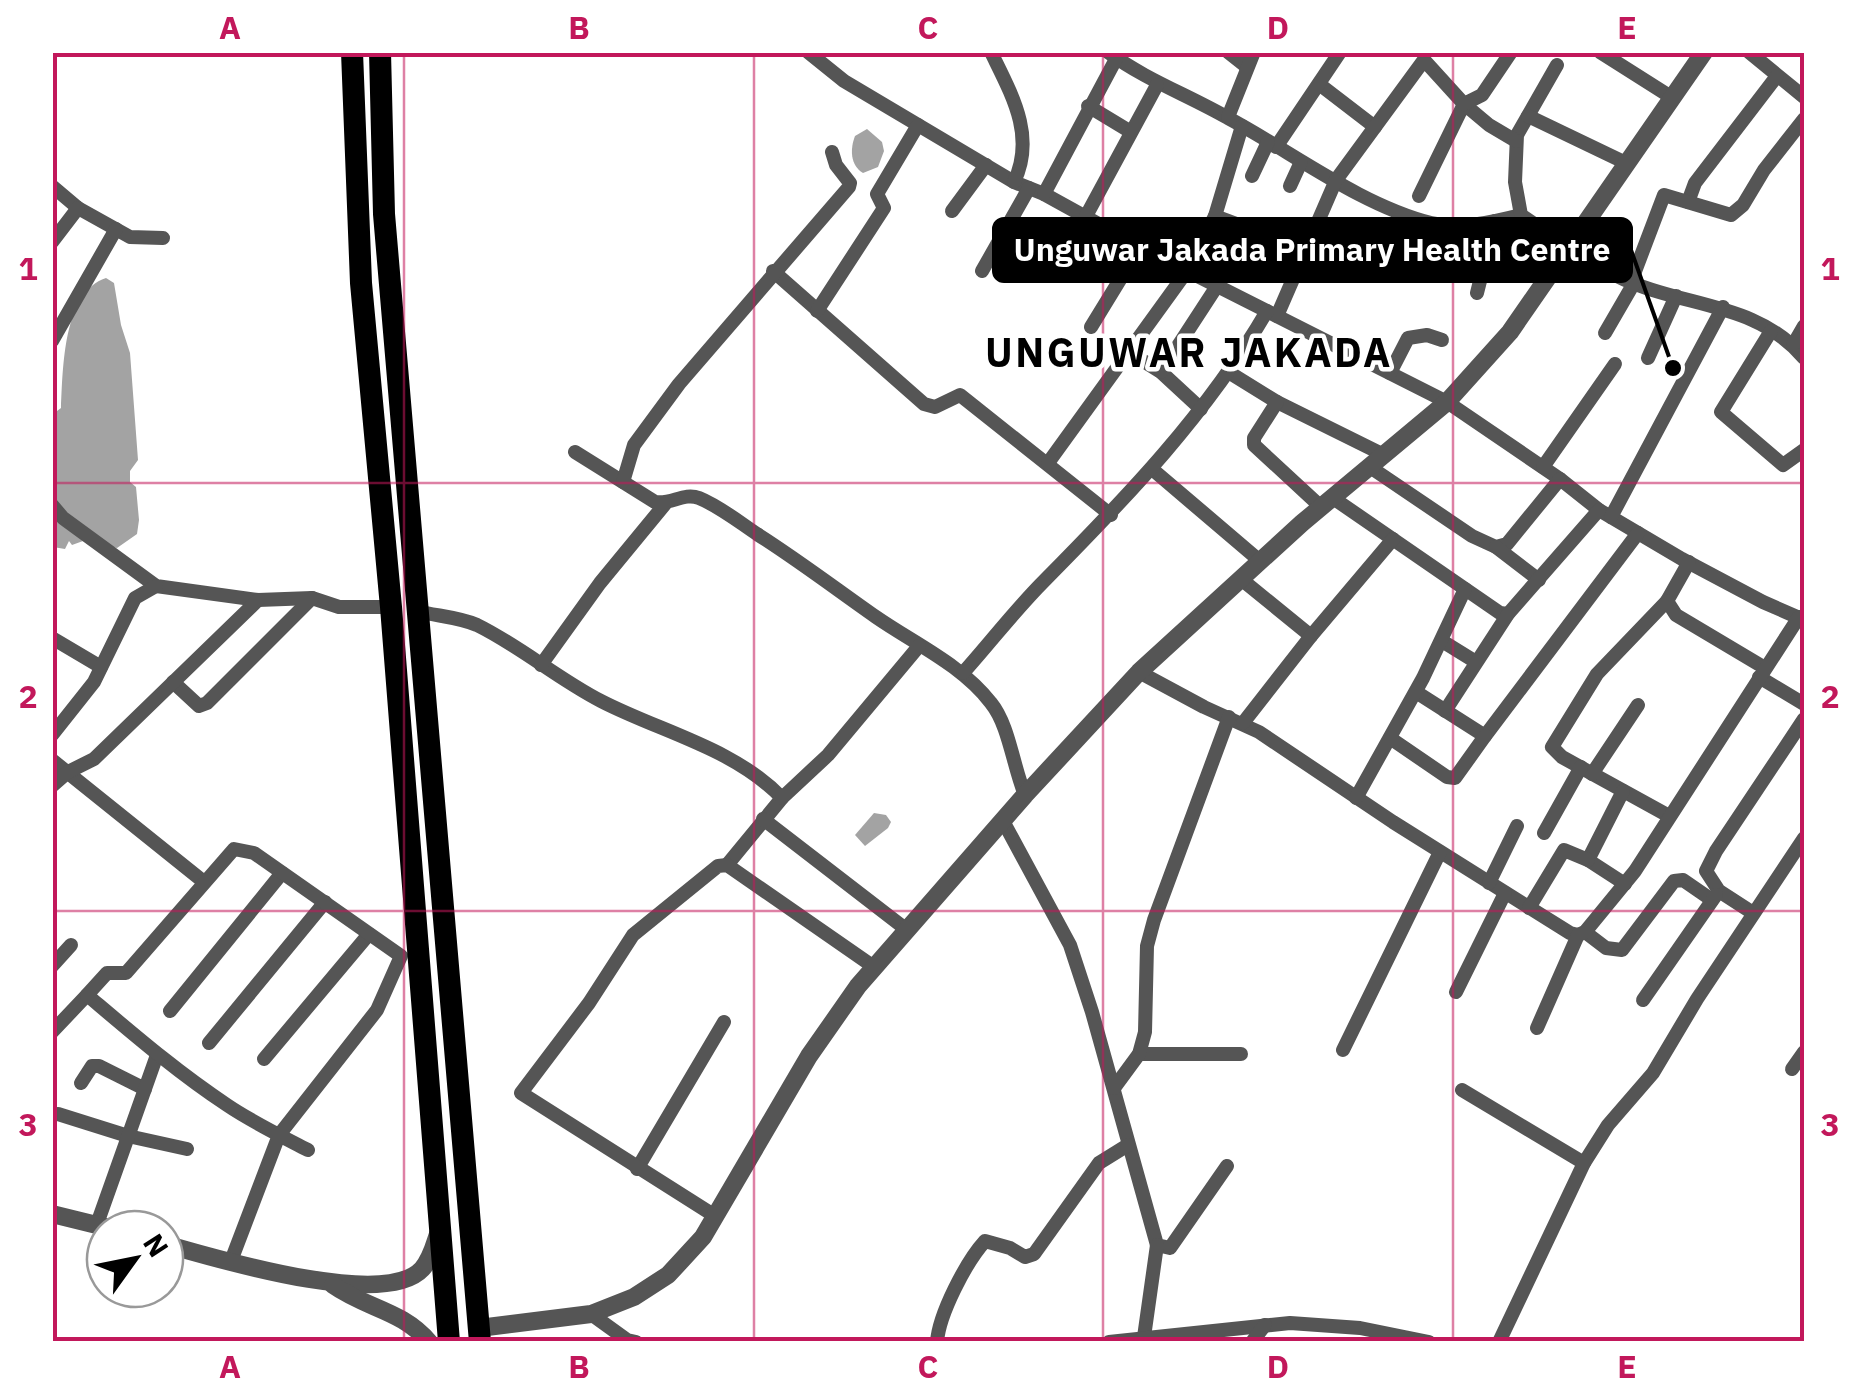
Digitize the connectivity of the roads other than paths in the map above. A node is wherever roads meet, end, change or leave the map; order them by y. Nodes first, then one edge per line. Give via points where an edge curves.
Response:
1 (352, 52) edge
2 (380, 52) edge
3 (808, 52) edge
4 (992, 52) edge
5 (1228, 52) edge
6 (1254, 52) edge
7 (1340, 52) edge
8 (1510, 52) edge
9 (1600, 52) edge
10 (1704, 52) edge
11 (1749, 52) edge
12 (1112, 56) edge
13 (1419, 56) edge
14 (1557, 65) dead end
15 (1248, 68) junction
16 (1777, 76) junction
17 (1157, 84) junction
18 (1319, 84) junction
19 (1671, 97) junction
20 (1804, 97) edge
21 (1464, 104) junction
22 (1088, 106) junction
23 (1528, 116) junction
24 (1228, 117) junction
25 (1804, 119) edge
26 (918, 125) junction
27 (1242, 126) junction
28 (1376, 126) junction
29 (1131, 132) junction
30 (1516, 141) junction
31 (1272, 144) junction
32 (832, 152) dead end
33 (1301, 162) junction
34 (1626, 162) junction
35 (986, 165) junction
36 (1252, 176) dead end
37 (1336, 180) junction
38 (1014, 182) junction
39 (850, 183) junction
40 (52, 186) edge
41 (1290, 186) dead end
42 (1037, 190) junction
43 (877, 194) junction
44 (1418, 196) dead end
45 (1688, 202) junction
46 (78, 208) junction
47 (952, 211) dead end
48 (1521, 215) junction
49 (1215, 216) junction
50 (1085, 218) junction
51 (1496, 221) junction
52 (116, 229) junction
53 (1266, 235) dead end
54 (164, 238) dead end
55 (52, 242) edge
56 (1140, 247) junction
57 (1570, 248) junction
58 (773, 271) junction
59 (982, 271) dead end
60 (1187, 271) junction
61 (1633, 283) junction
62 (1217, 286) junction
63 (1476, 292) dead end
64 (1676, 296) junction
65 (1723, 307) junction
66 (817, 311) junction
67 (1272, 313) junction
68 (1804, 326) edge
69 (1090, 327) dead end
70 (1772, 330) junction
71 (1605, 333) dead end
72 (1442, 340) dead end
73 (52, 341) edge
74 (1794, 345) junction
75 (1129, 352) junction
76 (1648, 358) dead end
77 (1804, 358) edge
78 (1615, 364) dead end
79 (1161, 372) junction
80 (1230, 372) junction
81 (1390, 373) junction
82 (1277, 402) junction
83 (1448, 402) junction
84 (1201, 409) junction
85 (1804, 450) edge
86 (575, 452) dead end
87 (1377, 461) junction
88 (1048, 463) junction
89 (1543, 467) junction
90 (1152, 469) junction
91 (1560, 479) junction
92 (623, 482) junction
93 (1327, 502) junction
94 (665, 504) junction
95 (52, 505) edge
96 (1605, 513) junction
97 (1111, 515) junction
98 (1638, 532) junction
99 (1394, 539) junction
100 (1496, 547) junction
101 (1260, 562) junction
102 (1689, 562) junction
103 (1240, 579) junction
104 (1539, 580) junction
105 (156, 586) junction
106 (1465, 589) junction
107 (312, 598) junction
108 (258, 600) junction
109 (1667, 601) junction
110 (391, 607) junction
111 (417, 612) junction
112 (1508, 614) junction
113 (1802, 618) edge
114 (1311, 636) junction
115 (52, 638) edge
116 (1442, 641) junction
117 (919, 646) junction
118 (1476, 662) junction
119 (541, 665) junction
120 (100, 668) junction
121 (1139, 672) junction
122 (963, 673) junction
123 (1762, 673) junction
124 (173, 682) junction
125 (1416, 692) junction
126 (1804, 704) edge
127 (1638, 705) dead end
128 (1445, 710) junction
129 (1804, 719) edge
130 (1236, 720) junction
131 (52, 735) edge
132 (1485, 736) junction
133 (1390, 738) junction
134 (52, 760) edge
135 (1586, 770) junction
136 (68, 772) junction
137 (52, 786) edge
138 (1623, 791) junction
139 (1026, 794) junction
140 (782, 798) junction
141 (1356, 798) junction
142 (1669, 816) junction
143 (763, 819) junction
144 (1003, 821) junction
145 (1517, 826) dead end
146 (1544, 833) dead end
147 (1804, 838) edge
148 (1440, 852) junction
149 (1588, 860) junction
150 (727, 865) junction
151 (282, 873) junction
152 (204, 882) junction
153 (1489, 883) junction
154 (1625, 884) junction
155 (1505, 893) junction
156 (1716, 895) junction
157 (325, 902) junction
158 (1528, 908) junction
159 (1752, 913) junction
160 (907, 930) junction
161 (369, 934) junction
162 (1582, 934) junction
163 (71, 945) dead end
164 (52, 966) edge
165 (874, 968) junction
166 (1456, 992) dead end
167 (87, 995) junction
168 (1643, 1000) dead end
169 (170, 1011) dead end
170 (724, 1022) dead end
171 (1536, 1028) dead end
172 (52, 1032) edge
173 (209, 1042) dead end
174 (1343, 1050) dead end
175 (1804, 1052) edge
176 (1139, 1054) junction
177 (1241, 1054) dead end
178 (157, 1055) junction
179 (264, 1059) dead end
180 (1792, 1069) dead end
181 (81, 1083) dead end
182 (1114, 1088) junction
183 (145, 1089) junction
184 (1462, 1090) dead end
185 (58, 1114) dead end
186 (279, 1135) junction
187 (128, 1136) junction
188 (1128, 1145) junction
189 (187, 1149) dead end
190 (308, 1150) dead end
191 (1584, 1163) junction
192 (1227, 1166) dead end
193 (637, 1169) junction
194 (110, 1209) edge
195 (52, 1214) edge
196 (715, 1216) junction
197 (85, 1222) edge
198 (440, 1227) junction
199 (1157, 1245) junction
200 (185, 1249) edge
201 (231, 1261) junction
202 (332, 1284) junction
203 (590, 1314) junction
204 (1265, 1324) junction
205 (479, 1335) edge
206 (1144, 1338) junction
207 (1427, 1341) edge
208 (429, 1342) edge
209 (449, 1342) edge
210 (636, 1342) edge
211 (937, 1342) edge
212 (1110, 1342) edge
213 (1252, 1342) edge
214 (1498, 1342) edge

1 - 110 main road via 361,283
2 - 111 main road via 384,214
3 - 26 street
4 - 38 street via 1022,116 1022,164
5 - 15 street
6 - 15 street
7 - 18 street
8 - 21 street via 1482,95
9 - 19 street
10 - 19 street
11 - 16 street
12 - 17 street
12 - 22 street
13 - 21 street
13 - 28 street
14 - 23 street
15 - 24 street
16 - 20 street
16 - 45 street via 1694,183
17 - 24 street
17 - 29 street
18 - 28 street
18 - 31 street
19 - 34 street
21 - 30 street
21 - 44 street
22 - 29 street
22 - 42 street
23 - 30 street
23 - 34 street
24 - 27 street
25 - 45 street via 1731,216
26 - 35 street
26 - 43 street
27 - 31 street
27 - 49 street
28 - 37 street
29 - 50 street
30 - 48 street
31 - 33 street
31 - 36 street
32 - 39 street
33 - 37 street
33 - 41 street
34 - 57 street
35 - 38 street
35 - 47 street
37 - 51 street via 1435,224
37 - 67 street
38 - 42 street
39 - 43 street
39 - 58 street
40 - 46 street
42 - 50 street
42 - 59 street
43 - 66 street via 884,208
45 - 61 street via 1664,195
46 - 52 street
46 - 55 street
48 - 51 street
48 - 57 street
49 - 53 street
49 - 60 street
50 - 56 street
51 - 63 street
52 - 54 street via 130,237
52 - 73 street
56 - 60 street
56 - 69 street
57 - 61 street
57 - 83 street via 1510,332
58 - 66 street
58 - 92 street via 634,446
60 - 62 street
60 - 75 street
61 - 64 street
61 - 71 street
62 - 67 street
62 - 79 street
64 - 65 street
64 - 76 street
65 - 70 street
65 - 96 street
66 - 88 street via 924,404 935,407 960,395
67 - 80 street
67 - 81 street
68 - 74 street
70 - 74 street
70 - 85 street via 1721,412 1782,466
72 - 81 street via 1408,338
74 - 77 street
75 - 79 street
75 - 88 street
78 - 89 street
79 - 84 street
80 - 82 street
80 - 84 street
81 - 83 street
82 - 87 street
82 - 93 street via 1254,446
83 - 87 street
83 - 89 street
84 - 90 street
86 - 92 street
87 - 93 street
87 - 100 street via 1472,536
88 - 97 street
89 - 91 street
90 - 97 street
90 - 101 street
91 - 96 street
91 - 100 street via 1507,544
92 - 94 street
93 - 99 street
93 - 101 street
94 - 117 street via 696,497
94 - 119 street
95 - 105 street
96 - 98 street
96 - 104 street
97 - 122 street
98 - 102 street
98 - 132 street
99 - 106 street
99 - 114 street
100 - 104 street
101 - 103 street
102 - 109 street
102 - 113 street
103 - 114 street
103 - 121 street
104 - 112 street
105 - 108 street
105 - 120 street via 135,598
106 - 112 street
106 - 116 street
107 - 108 street
107 - 110 street via 339,607
107 - 124 street via 207,704 199,706
108 - 124 street
109 - 123 street via 1676,615
109 - 135 street via 1597,674 1555,738 1552,747
110 - 198 main road
111 - 119 street via 475,624
111 - 205 main road
112 - 118 street
113 - 123 street
114 - 130 street
115 - 120 street
116 - 118 street
116 - 125 street
117 - 122 street
117 - 140 street via 828,755
118 - 128 street
119 - 140 street via 582,692 736,764
120 - 131 street
121 - 130 street
121 - 139 street
122 - 139 street via 1000,715
123 - 126 street
123 - 142 street
124 - 136 street via 94,759
125 - 128 street
125 - 133 street
127 - 135 street
128 - 132 street
129 - 156 street via 1706,870
130 - 141 street
130 - 176 street via 1150,933
132 - 133 street via 1455,778
133 - 141 street
134 - 136 street
135 - 138 street
135 - 146 street
136 - 137 street
136 - 152 street
138 - 142 street
138 - 149 street
139 - 144 street
140 - 143 street
141 - 148 street
142 - 154 street
143 - 150 street
143 - 160 street
144 - 160 street
144 - 182 street via 1070,945
145 - 153 street
147 - 159 street
148 - 153 street
148 - 174 street
149 - 154 street
149 - 158 street via 1564,850
150 - 165 street
150 - 193 street via 632,936 521,1093
151 - 152 street via 241,848
151 - 157 street
151 - 169 street
152 - 167 street via 126,972 107,973
153 - 155 street
154 - 162 street
155 - 158 street
155 - 166 street
156 - 159 street
156 - 162 street via 1674,881 1622,950
156 - 168 street
157 - 161 street
157 - 173 street
158 - 162 street
159 - 191 street via 1653,1073
160 - 165 street
161 - 179 street
161 - 186 street via 401,956 377,1010
162 - 171 street
163 - 164 street
165 - 196 street via 809,1056
167 - 172 street
167 - 178 street
170 - 193 street
175 - 180 street
176 - 177 street
176 - 182 street
178 - 183 street
178 - 186 street
181 - 183 street via 99,1066
182 - 188 street
183 - 187 street
184 - 191 street
185 - 187 street
186 - 190 street
186 - 201 street
187 - 189 street
187 - 194 street
188 - 199 street
188 - 211 street via 1099,1163 1034,1254 1025,1258 985,1241 974,1252
191 - 214 street
192 - 199 street via 1170,1248
193 - 196 street
195 - 197 street
196 - 203 street via 668,1275
198 - 202 street via 420,1272 389,1284
198 - 209 main road
199 - 206 street
200 - 201 street
201 - 202 street
202 - 208 street via 414,1324
203 - 205 street
203 - 210 street
204 - 206 street
204 - 207 street via 1360,1328
204 - 213 street
206 - 212 street

